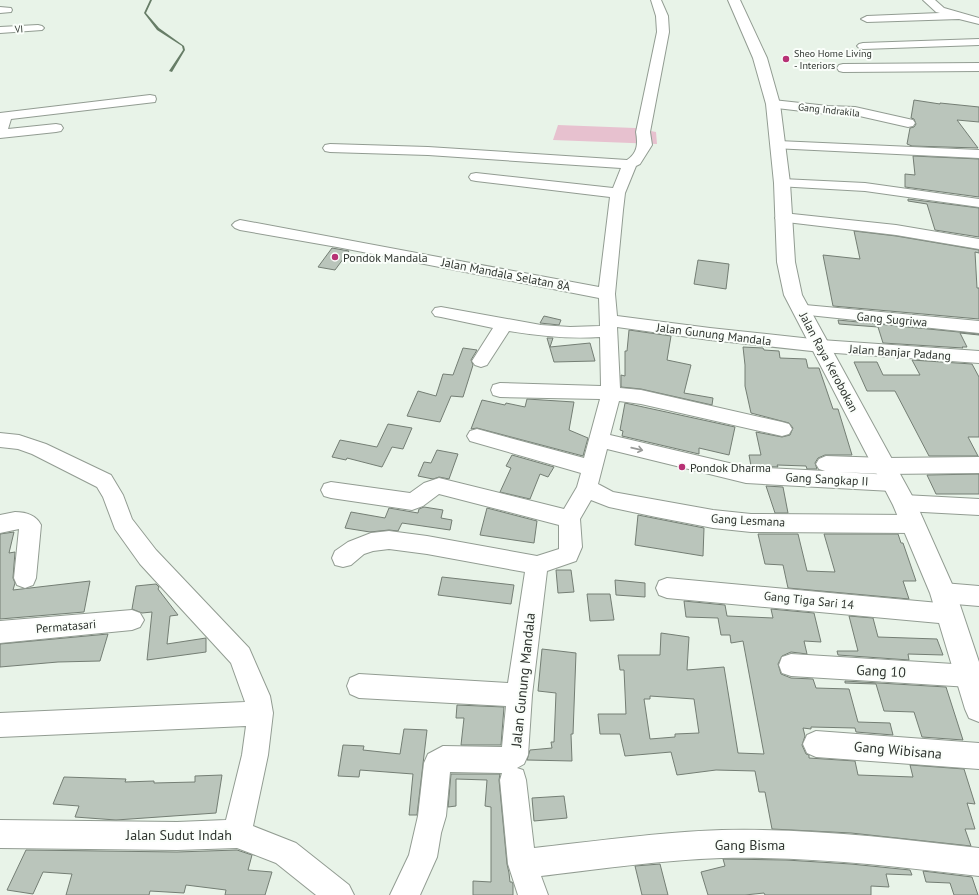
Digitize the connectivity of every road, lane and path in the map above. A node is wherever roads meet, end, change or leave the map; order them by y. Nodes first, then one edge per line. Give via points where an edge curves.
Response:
1 (656, 0) edge
2 (734, 0) edge
3 (928, 0) edge
4 (958, 16) junction
5 (867, 19) dead end
6 (979, 21) edge
7 (38, 28) dead end
8 (0, 30) edge
9 (979, 42) edge
10 (863, 46) dead end
11 (979, 67) edge
12 (843, 68) dead end
13 (150, 98) dead end
14 (773, 104) junction
15 (908, 123) dead end
16 (56, 128) dead end
17 (0, 133) edge
18 (778, 145) junction
19 (330, 148) dead end
20 (979, 154) edge
21 (630, 164) junction
22 (476, 177) dead end
23 (782, 183) junction
24 (618, 193) junction
25 (979, 203) edge
26 (783, 218) junction
27 (240, 225) dead end
28 (979, 244) edge
29 (607, 294) junction
30 (805, 310) dead end
31 (441, 312) dead end
32 (504, 324) junction
33 (609, 326) junction
34 (979, 327) edge
35 (821, 346) junction
36 (979, 358) edge
37 (481, 361) dead end
38 (500, 390) dead end
39 (611, 394) junction
40 (782, 429) dead end
41 (477, 436) dead end
42 (599, 440) junction
43 (2, 441) edge
44 (826, 464) dead end
45 (979, 465) edge
46 (888, 474) junction
47 (589, 478) junction
48 (331, 490) dead end
49 (904, 503) junction
50 (979, 506) edge
51 (569, 520) junction
52 (0, 524) edge
53 (913, 524) junction
54 (344, 558) dead end
55 (537, 564) junction
56 (25, 578) dead end
57 (667, 588) dead end
58 (979, 596) edge
59 (947, 604) junction
60 (132, 620) dead end
61 (0, 632) edge
62 (791, 665) dead end
63 (359, 686) dead end
64 (519, 695) junction
65 (976, 695) edge
66 (260, 714) junction
67 (0, 725) edge
68 (816, 744) dead end
69 (979, 756) edge
70 (513, 780) dead end
71 (0, 834) edge
72 (237, 834) junction
73 (979, 862) edge
74 (522, 864) junction
75 (339, 895) edge
76 (405, 895) edge
77 (533, 895) edge

1 - 21 street via 662,16 663,32 643,132 644,145 640,154
2 - 14 main road, Jalan Raya Kerobokan via 760,58
3 - 4 street via 940,10
4 - 5 street
4 - 6 street
7 - 8 street, VI
9 - 10 street
11 - 12 street
13 - 17 street via 5,116
14 - 15 street, Gang Indrakila via 856,111
14 - 18 main road, Jalan Raya Kerobokan
16 - 17 street
18 - 20 street
18 - 23 main road, Jalan Raya Kerobokan
19 - 21 street via 428,151
21 - 24 street
22 - 24 street
23 - 25 street via 865,187
23 - 26 main road, Jalan Raya Kerobokan
24 - 29 street
26 - 28 street via 896,230
26 - 35 main road, Jalan Raya Kerobokan via 788,275 793,295
27 - 29 street, Jalan Mandala Selatan 8A
29 - 33 street
30 - 34 street, Gang Sugriwa
31 - 32 street, Jalan Gunung Mandala
32 - 33 street, Jalan Gunung Mandala via 570,333
32 - 37 street
33 - 35 street, Jalan Gunung Mandala
33 - 39 street
35 - 36 street, Jalan Banjar Padang
35 - 46 main road, Jalan Raya Kerobokan
38 - 39 street
39 - 40 street via 641,397
39 - 42 street
41 - 47 street, Gang Lesmana
42 -> 46 street, Gang Sangkap II via 746,475
42 - 47 street
43 - 66 street via 19,442 39,449 104,481 123,523 148,557 240,656 257,696
44 - 46 street
45 - 46 street
46 - 49 main road, Jalan Raya Kerobokan
47 - 51 street
47 - 53 street, Gang Lesmana via 609,499 713,519 751,522
48 - 51 street via 412,502 421,498 431,487 439,486
49 - 50 street
49 - 53 main road, Jalan Raya Kerobokan
51 - 55 street via 571,547 568,555
52 - 56 street via 22,521 30,525
53 - 59 main road, Jalan Raya Kerobokan
54 - 55 street via 356,548 371,542 389,540 427,544
55 - 64 street, Jalan Gunung Mandala
57 - 59 street, Gang Tiga Sari 14
58 - 59 street, Gang Tiga Sari 14
59 - 65 main road, Jalan Raya Kerobokan
60 - 61 street, Permatasari
62 - 65 street, Gang 10
63 - 64 street
64 - 76 street, Jalan Gunung Mandala via 515,755 505,760 443,759 436,763 432,816 423,857
66 - 67 street
66 - 72 street via 255,755
68 - 69 street, Gang Wibisana
70 - 74 street
71 - 72 street, Jalan Sudut Indah
72 - 75 street, Jalan Sudut Indah via 286,853
73 - 74 street, Gang Bisma via 817,846 722,844 636,849
74 - 77 street

